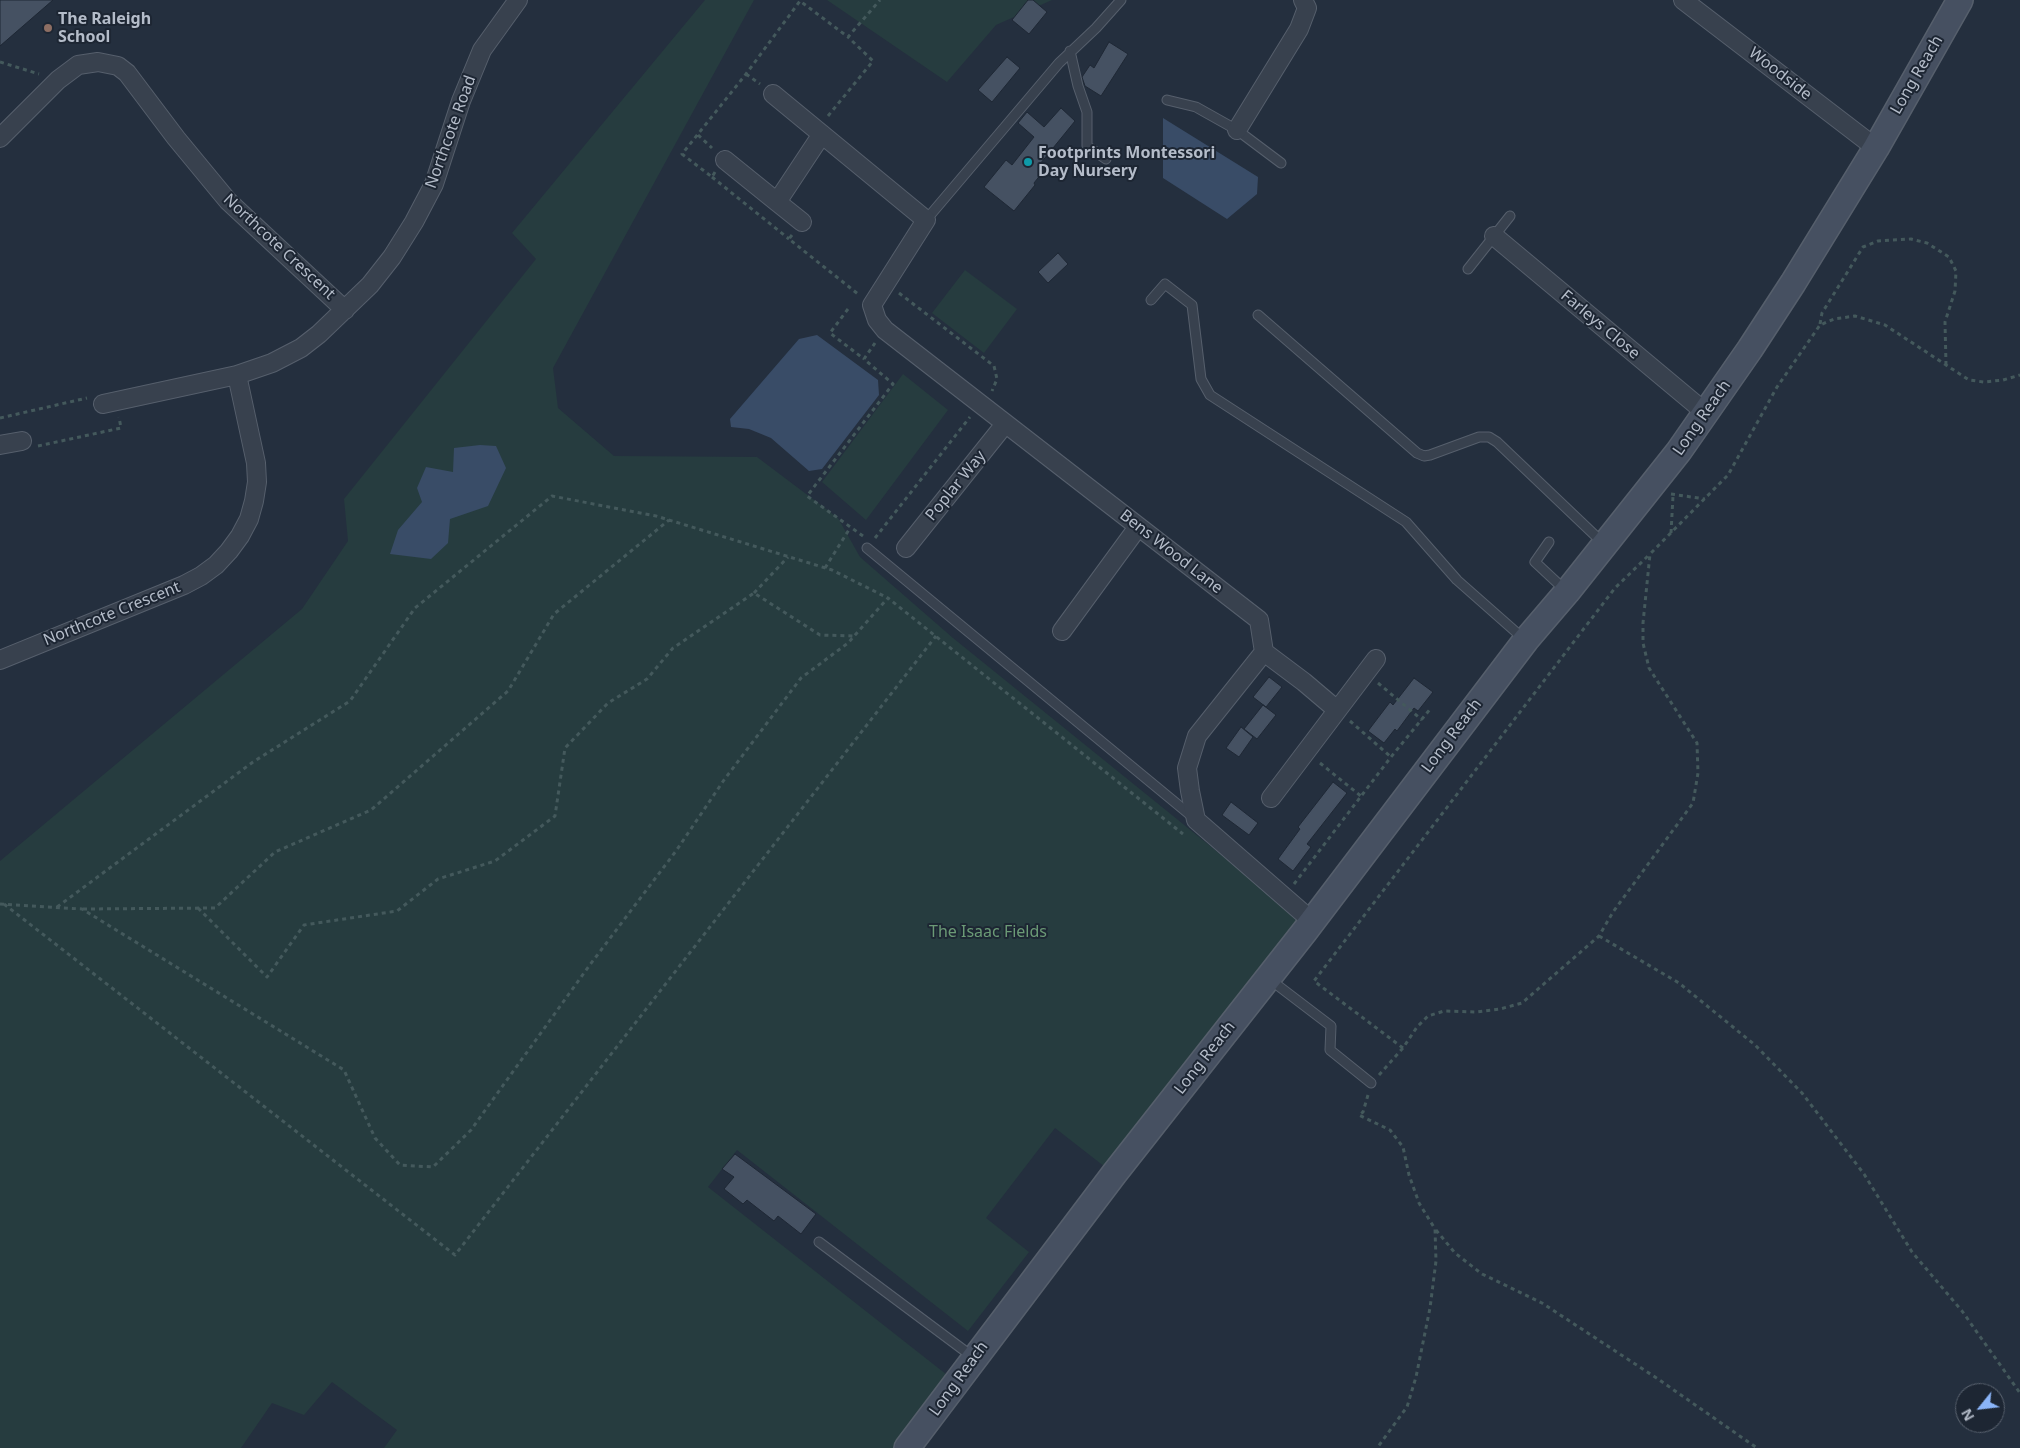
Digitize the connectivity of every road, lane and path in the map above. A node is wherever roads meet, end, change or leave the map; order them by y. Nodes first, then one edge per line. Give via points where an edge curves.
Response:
1 (518, 0) edge
2 (880, 0) edge
3 (1120, 0) edge
4 (1303, 0) edge
5 (1683, 0) edge
6 (1960, 0) edge
7 (848, 37) junction
8 (1070, 51) junction
9 (0, 62) edge
10 (58, 80) junction
11 (773, 94) dead end
12 (1167, 100) dead end
13 (1237, 130) junction
14 (820, 131) junction
15 (698, 135) junction
16 (0, 138) edge
17 (1876, 148) junction
18 (1106, 159) dead end
19 (725, 160) junction
20 (1281, 163) dead end
21 (712, 176) junction
22 (777, 202) junction
23 (1510, 216) dead end
24 (926, 220) junction
25 (802, 222) joint
26 (1494, 236) junction
27 (789, 239) junction
28 (1468, 269) dead end
29 (886, 283) junction
30 (1151, 300) dead end
31 (872, 305) junction
32 (848, 309) dead end
33 (346, 310) junction
34 (1258, 315) dead end
35 (1820, 325) junction
36 (885, 330) junction
37 (864, 360) junction
38 (1946, 365) junction
39 (237, 375) junction
40 (2020, 375) edge
41 (110, 402) junction
42 (980, 404) junction
43 (1706, 413) junction
44 (0, 418) edge
45 (1005, 424) junction
46 (22, 441) joint
47 (0, 445) edge
48 (1664, 488) junction
49 (1706, 499) junction
50 (669, 520) junction
51 (1138, 527) junction
52 (850, 528) junction
53 (1671, 534) junction
54 (1549, 542) dead end
55 (1605, 544) junction
56 (869, 545) junction
57 (906, 548) dead end
58 (1650, 554) junction
59 (788, 557) junction
60 (826, 568) junction
61 (754, 592) junction
62 (1567, 592) junction
63 (888, 598) junction
64 (1062, 631) dead end
65 (854, 636) junction
66 (936, 636) junction
67 (1526, 640) junction
68 (1264, 652) junction
69 (0, 660) edge
70 (1371, 666) joint
71 (1431, 708) dead end
72 (1337, 710) junction
73 (1422, 720) junction
74 (1306, 752) junction
75 (1391, 757) junction
76 (1362, 796) junction
77 (1271, 798) dead end
78 (1196, 820) junction
79 (1190, 839) dead end
80 (1285, 897) junction
81 (2, 904) edge
82 (56, 907) junction
83 (198, 908) junction
84 (82, 909) junction
85 (1312, 921) junction
86 (1599, 936) junction
87 (1268, 978) junction
88 (1403, 1048) junction
89 (1371, 1083) junction
90 (1435, 1229) junction
91 (819, 1242) dead end
92 (973, 1358) junction
93 (2020, 1394) edge
94 (907, 1448) edge
95 (1377, 1448) edge
96 (1757, 1448) edge

1 - 33 street, Northcote Road via 482,50 461,101 434,184 414,222 392,257
2 - 7 path
3 - 8 lane
4 - 13 street via 1307,8 1299,29
5 - 17 street, Woodside
6 - 17 street, Long Reach
7 - 14 path via 873,61
7 - 15 path via 800,1
8 - 18 lane via 1087,112 1087,146
8 - 24 lane
9 - 10 path
10 - 16 street, Northcote Crescent
10 - 33 street, Northcote Crescent via 88,62 109,63 127,73 228,201
11 - 14 street
12 - 13 lane via 1196,107
13 - 20 lane
14 - 22 street
14 - 24 street
15 - 19 path
15 - 21 path via 682,154
17 - 43 street, Long Reach via 1793,283
19 - 21 path
19 - 22 street
21 - 27 path
22 - 25 street
23 - 26 lane
24 - 29 street
25 - 27 path
26 - 28 lane
26 - 43 street, Farleys Close
27 - 31 path
29 - 31 street
29 - 42 path via 994,366 997,379 994,389
30 - 67 lane via 1165,284 1192,305 1201,379 1210,395 1406,522 1457,580
31 - 36 street, Bens Wood Lane
32 - 37 path via 830,333
33 - 39 street, Northcote Crescent via 301,348 272,363
34 - 55 lane via 1416,453 1430,455 1479,437 1489,437
35 - 38 path via 1855,316 1885,325
35 - 38 path via 1822,313 1863,247 1878,240 1911,238 1927,242 1949,257 1956,271 1955,291 1945,322
35 - 49 path via 1777,387 1728,475
36 - 37 path
36 - 42 street, Bens Wood Lane
37 - 52 path via 893,384 807,496
38 - 40 path via 1969,380 1984,382
39 - 41 street
39 - 69 street, Northcote Crescent via 256,463 257,482 249,519 229,551 216,565 184,585
41 - 44 path via 101,395
41 - 46 path via 121,428 24,449
42 - 45 street, Bens Wood Lane
42 - 56 path
43 - 48 street, Long Reach
45 - 51 street, Bens Wood Lane
45 - 57 street, Poplar Way
46 - 47 street
48 - 49 path
48 - 53 path
48 - 55 street, Long Reach
49 - 53 path
50 - 59 path
50 - 82 path via 552,496 415,608 350,701 253,762
50 - 83 path via 554,614 508,691 371,810 275,852 215,908
51 - 64 street
51 - 68 street, Bens Wood Lane via 1259,620
52 - 56 path
52 - 60 path
53 - 58 path
54 - 62 lane via 1535,562
55 - 62 street, Long Reach
56 - 78 lane
58 - 86 path via 1643,643 1649,668 1697,743 1698,773 1693,804 1613,912
58 - 88 path via 1614,588 1314,981
59 - 60 path
59 - 61 path
60 - 63 path
61 - 65 path via 820,635
61 - 83 path via 673,648 648,679 608,703 565,748 555,816 495,861 438,879 398,911 304,925 267,977
62 - 67 street, Long Reach
63 - 65 path
63 - 66 path
65 - 84 path via 801,678 471,1130 433,1167 400,1165 375,1138 344,1070
66 - 79 path
66 - 81 path via 455,1255
67 - 85 street, Long Reach
68 - 72 street
68 - 78 street via 1197,736 1188,768
70 - 72 street
70 - 73 path
71 - 73 path
72 - 74 street
72 - 75 path
73 - 75 path
74 - 76 path
74 - 77 street
75 - 76 path
76 - 80 path
78 - 80 street
80 - 85 street
81 - 82 path
82 - 84 path
83 - 84 path
85 - 87 street, Long Reach
86 - 88 path via 1522,1003 1493,1010 1444,1011 1428,1016
86 - 93 path via 1679,983 1755,1045 1802,1093 1864,1174 1912,1252 1962,1310
87 - 89 lane via 1331,1026 1330,1050
87 - 92 street, Long Reach
88 - 89 path
89 - 90 path via 1359,1116 1390,1130 1403,1148 1419,1203
90 - 95 path via 1436,1262 1416,1377 1407,1407
90 - 96 path via 1456,1253 1482,1274 1542,1303
91 - 92 lane
92 - 94 street, Long Reach

